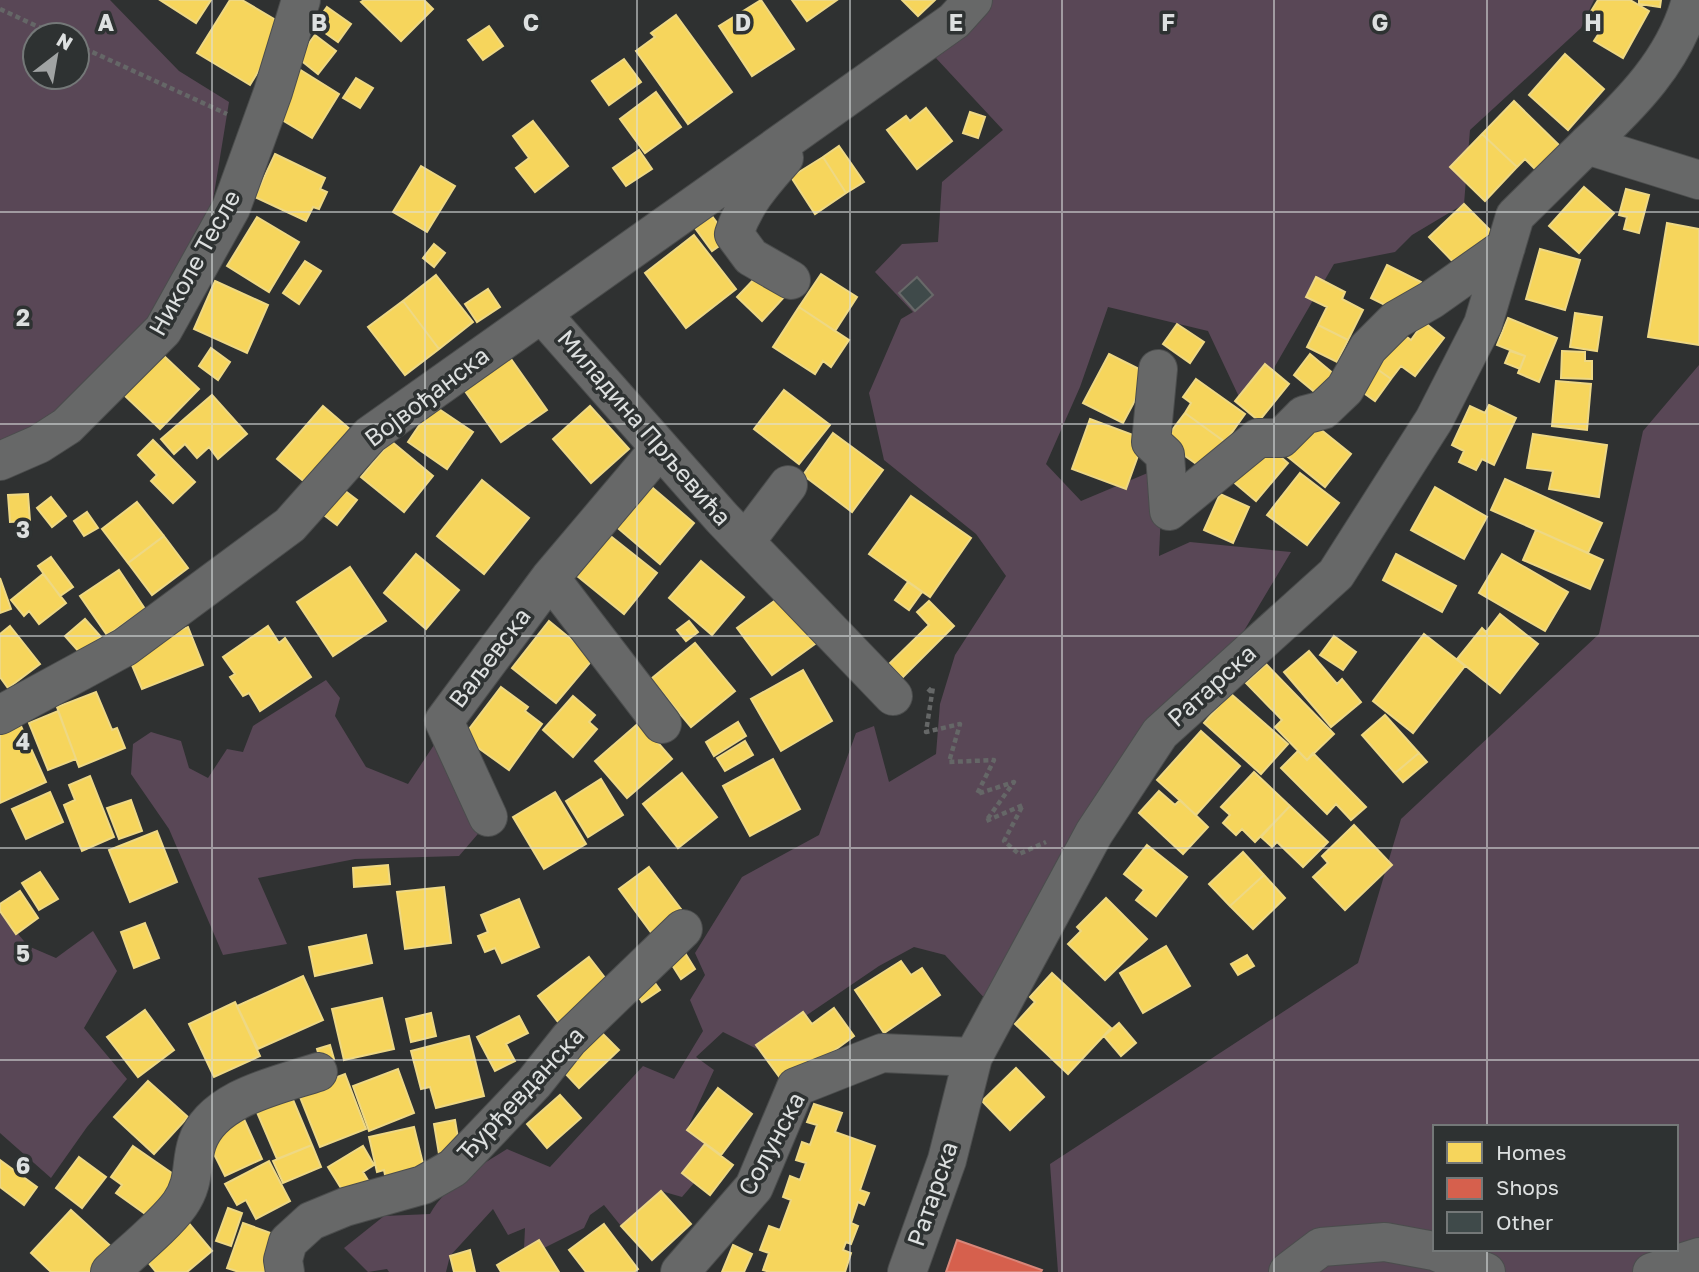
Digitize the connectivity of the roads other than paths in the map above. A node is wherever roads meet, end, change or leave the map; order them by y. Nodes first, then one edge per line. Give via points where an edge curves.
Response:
1 (973, 0) edge
2 (1690, 0) edge
3 (295, 2) edge
4 (828, 109) junction
5 (1587, 145) junction
6 (1699, 180) edge
7 (1506, 247) junction
8 (791, 280) dead end
9 (542, 314) junction
10 (1158, 369) dead end
11 (660, 448) junction
12 (0, 461) edge
13 (788, 485) dead end
14 (745, 542) junction
15 (550, 578) junction
16 (893, 696) road end
17 (0, 715) edge
18 (663, 724) dead end
19 (488, 817) dead end
20 (683, 929) dead end
21 (972, 1057) junction
22 (318, 1072) dead end
23 (1433, 1251) edge
24 (1434, 1251) edge
25 (1699, 1257) edge
26 (110, 1272) edge
27 (285, 1272) edge
28 (680, 1272) edge
29 (906, 1272) edge
30 (1288, 1272) edge
31 (1486, 1272) edge
32 (1652, 1272) edge

1 - 4 street, Војвођанска via 954,21
2 - 5 street, Ратарска via 1684,27 1656,73
3 - 12 street, Николе Тесле via 260,128 231,208 163,330 67,426
4 - 8 street, Војвођанска via 755,191 734,234 751,257
4 - 9 street, Војвођанска
5 - 6 street
5 - 7 street, Ратарска via 1515,216
7 - 10 street via 1396,320 1368,348 1345,389 1323,410 1304,415 1281,438 1258,438 1169,511 1165,455 1151,442
7 - 21 street, Ратарска via 1483,324 1434,420 1336,574 1160,733 1094,833
9 - 11 street, Миладина Прљевића
9 - 17 street, Војвођанска via 370,435 290,525 124,647
11 - 14 street, Миладина Прљевића
11 - 15 street, Ваљевска
13 - 14 street, Миладина Прљевића
14 - 16 street, Миладина Прљевића
15 - 18 street, Ваљевска
15 - 19 street, Ваљевска via 444,720
20 - 27 street, Ђурђевданска via 569,1039 453,1168 423,1185 311,1221 288,1242
21 - 28 street, Солунска via 882,1053 796,1087 754,1187
21 - 29 street, Ратарска via 947,1160
22 - 26 street via 221,1110 201,1131 194,1172 180,1204
23 - 30 street via 1385,1242 1321,1247
24 - 31 street
25 - 32 street

